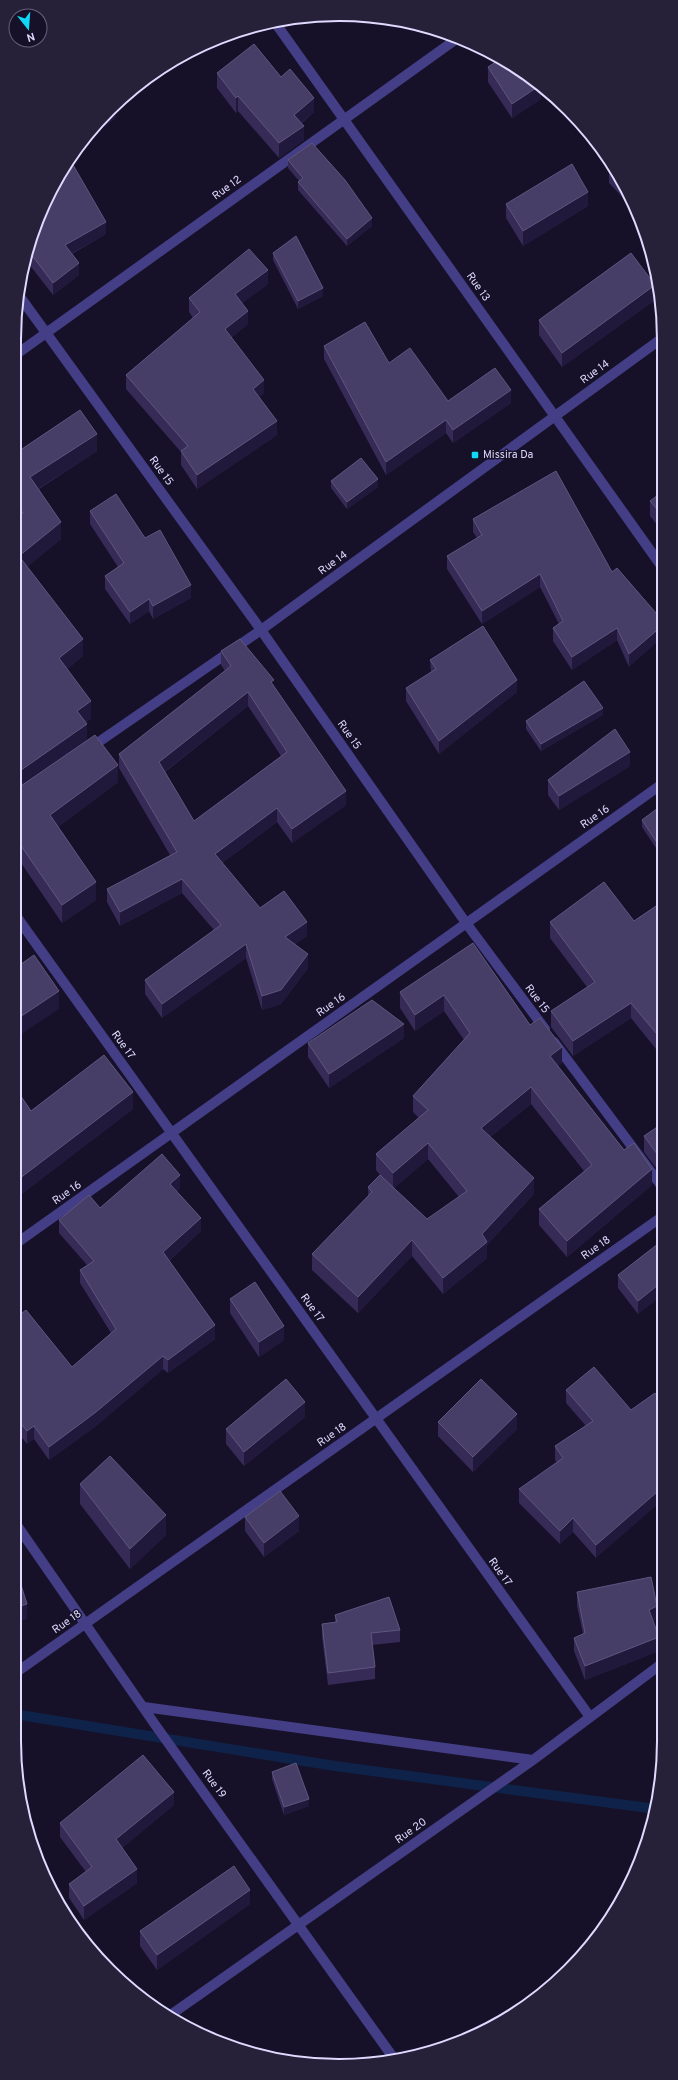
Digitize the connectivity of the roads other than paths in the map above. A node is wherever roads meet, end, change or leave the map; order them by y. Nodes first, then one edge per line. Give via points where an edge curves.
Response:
1 (278, 27) edge
2 (452, 42) edge
3 (344, 119) junction
4 (24, 302) edge
5 (46, 333) junction
6 (657, 342) edge
7 (21, 351) edge
8 (554, 416) junction
9 (657, 560) edge
10 (261, 630) junction
11 (79, 755) edge
12 (657, 788) edge
13 (21, 923) edge
14 (466, 924) junction
15 (171, 1133) junction
16 (657, 1180) edge
17 (657, 1220) edge
18 (21, 1240) edge
19 (376, 1418) junction
20 (21, 1531) edge
21 (86, 1622) junction
22 (657, 1667) edge
23 (21, 1669) edge
24 (144, 1707) junction
25 (590, 1717) junction
26 (533, 1760) junction
27 (299, 1924) junction
28 (174, 2012) edge
29 (391, 2054) edge

1 - 3 street, Rue 13
2 - 3 street, Rue 12
3 - 5 street, Rue 12
3 - 8 street, Rue 13
4 - 5 street, Rue 15
5 - 7 street, Rue 12
5 - 10 street, Rue 15
6 - 8 street, Rue 14
8 - 9 street, Rue 13
8 - 10 street, Rue 14
10 - 11 street, Rue 14
10 - 14 street, Rue 15
12 - 14 street, Rue 16
13 - 15 street, Rue 17
14 - 15 street, Rue 16
14 - 16 street, Rue 15
15 - 18 street, Rue 16
15 - 19 street, Rue 17
17 - 19 street, Rue 18
19 - 21 street, Rue 18
19 - 25 street, Rue 17
20 - 21 street, Rue 19
21 - 23 street, Rue 18
21 - 24 street, Rue 19
22 - 25 street, Rue 20
24 - 26 street
24 - 27 street, Rue 19
25 - 26 street, Rue 20
26 - 27 street, Rue 20
27 - 28 street, Rue 20
27 - 29 street, Rue 19

